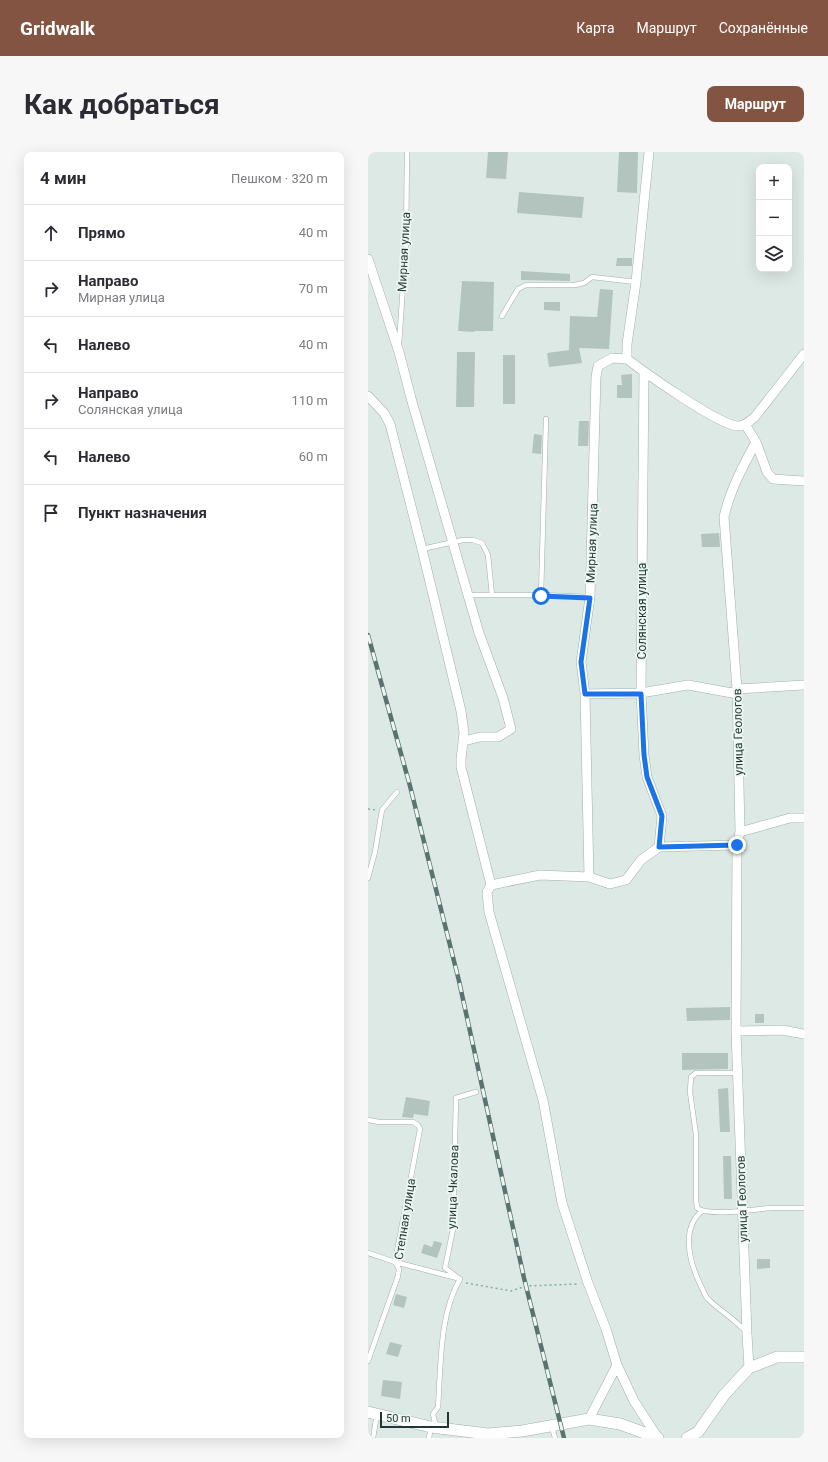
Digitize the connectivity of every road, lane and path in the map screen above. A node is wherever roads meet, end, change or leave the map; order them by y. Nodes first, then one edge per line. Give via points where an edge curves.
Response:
1 (407, 152) edge
2 (649, 152) edge
3 (368, 259) edge
4 (636, 282) junction
5 (502, 316) dead end
6 (399, 352) junction
7 (804, 354) edge
8 (627, 359) junction
9 (644, 372) junction
10 (368, 396) edge
11 (546, 419) dead end
12 (745, 424) junction
13 (756, 442) junction
14 (804, 481) edge
15 (452, 543) junction
16 (422, 549) junction
17 (468, 595) junction
18 (492, 595) junction
19 (541, 596) junction
20 (590, 598) junction
21 (804, 685) edge
22 (737, 689) junction
23 (585, 694) junction
24 (641, 694) junction
25 (464, 741) junction
26 (397, 792) dead end
27 (804, 818) edge
28 (740, 832) junction
29 (737, 845) junction
30 (659, 847) junction
31 (589, 877) junction
32 (368, 878) edge
33 (491, 885) junction
34 (736, 1030) junction
35 (804, 1034) edge
36 (738, 1073) junction
37 (476, 1092) dead end
38 (368, 1120) edge
39 (804, 1208) edge
40 (702, 1211) junction
41 (742, 1211) junction
42 (368, 1253) edge
43 (395, 1262) junction
44 (460, 1279) junction
45 (588, 1283) junction
46 (747, 1334) junction
47 (804, 1357) edge
48 (368, 1361) edge
49 (616, 1365) junction
50 (749, 1368) junction
51 (372, 1413) edge
52 (589, 1419) junction
53 (556, 1424) junction
54 (432, 1431) edge
55 (523, 1434) edge
56 (472, 1435) edge
57 (373, 1438) edge
58 (555, 1438) edge
59 (658, 1438) edge
60 (687, 1438) edge

1 - 6 lane, Мирная улица via 406,243
2 - 4 street
3 - 6 street
4 - 5 lane via 592,278 575,285 526,284 518,289
4 - 8 street
6 - 15 street
7 - 12 street via 754,418
8 - 9 street
8 - 20 street, Мирная улица via 612,358 598,366 596,377
9 - 12 street via 721,421 737,426
9 - 24 street, Солянская улица
10 - 16 street via 384,412 390,424
11 - 19 lane
12 - 13 street
13 - 14 street via 767,472 773,479
13 - 22 street, улица Геологов via 728,500 724,517
15 - 16 lane
15 - 17 street
15 - 18 lane via 473,540 482,543 488,555
16 - 25 street via 461,710
17 - 18 lane
17 - 25 street via 511,729 498,737 480,737
18 - 19 lane
19 - 20 lane
20 - 23 street, Мирная улица via 581,662
21 - 22 street
22 - 24 street via 732,693 688,685
22 - 28 street, улица Геологов
23 - 24 street
23 - 31 street, Мирная улица
24 - 30 street, Солянская улица via 647,777 662,816
25 - 33 street via 461,767
26 - 32 lane via 382,810
27 - 28 street via 790,818
28 - 29 street, улица Геологов
29 - 30 street
29 - 34 street, улица Геологов
30 - 31 street via 641,860 621,882 610,884
31 - 33 street via 540,875
33 - 45 street via 487,892 489,912 543,1100 562,1203
34 - 35 street via 782,1030
34 - 36 street, улица Геологов
36 - 40 lane via 696,1073 691,1077 690,1092 696,1135 696,1200 698,1208
36 - 41 street, улица Геологов
37 - 44 lane, улица Чкалова via 456,1098 453,1229 445,1268
38 - 43 lane, Степная улица via 413,1122 420,1129
39 - 41 lane
40 - 41 lane
40 - 46 lane via 692,1224 688,1242 694,1273 708,1299
41 - 46 street, улица Геологов
42 - 43 lane
43 - 44 lane
43 - 48 lane, Степная улица via 399,1269 398,1276
44 - 45 path via 467,1284 511,1291 526,1286
44 - 54 lane via 444,1320 438,1407 433,1414
45 - 49 street via 606,1329
46 - 50 street, улица Геологов
47 - 50 street via 777,1357
49 - 52 street
49 - 59 street via 634,1401
50 - 60 street via 724,1395 698,1432
51 - 54 street
51 - 57 lane
52 - 53 street
52 - 59 street via 620,1424
53 - 55 street
53 - 58 lane
54 - 56 street
55 - 56 street

